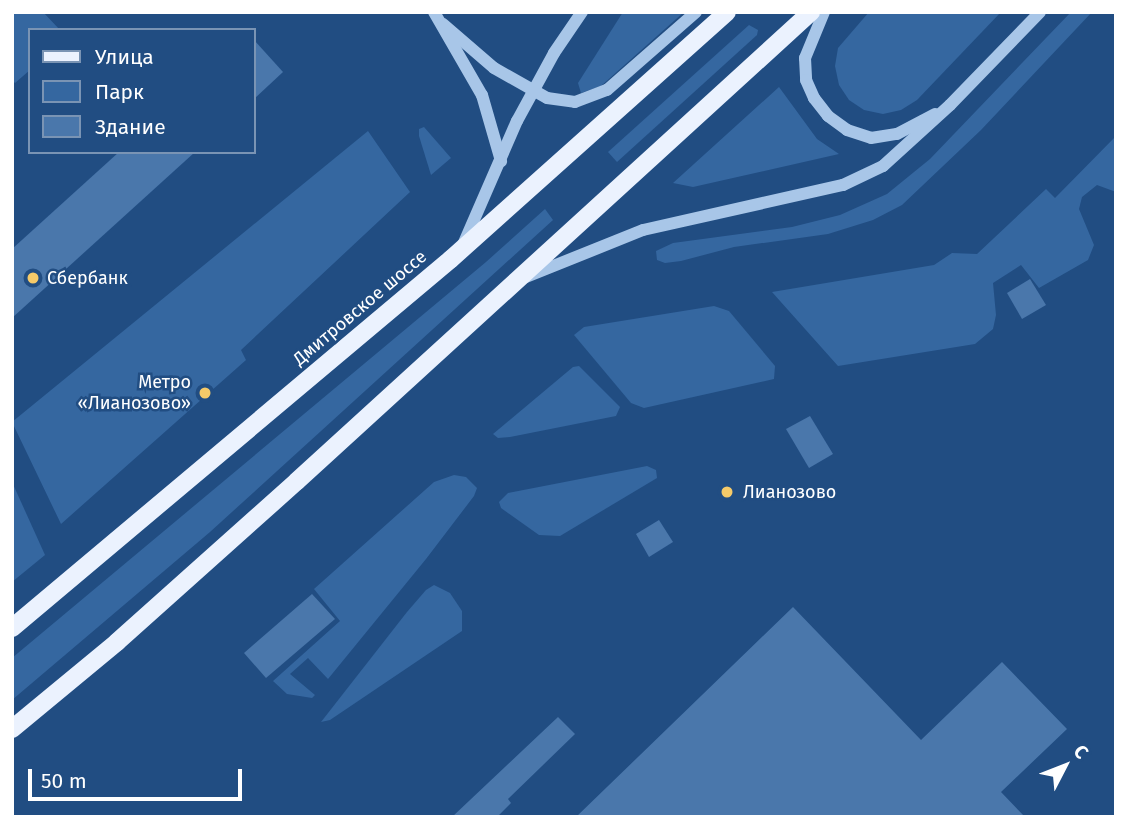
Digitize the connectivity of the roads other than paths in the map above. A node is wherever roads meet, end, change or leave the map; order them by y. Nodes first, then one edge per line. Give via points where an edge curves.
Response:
1 (434, 12) edge
2 (582, 12) edge
3 (696, 12) edge
4 (727, 12) edge
5 (811, 12) edge
6 (824, 12) edge
7 (1040, 12) edge
8 (443, 24) junction
9 (533, 90) junction
10 (950, 105) junction
11 (501, 161) junction
12 (463, 246) junction
13 (517, 280) junction
14 (12, 628) edge
15 (12, 729) edge

1 - 8 street
2 - 9 street
3 - 9 street via 591,99 563,102
4 - 12 main road, Дмитровское шоссе
5 - 13 main road
6 - 10 street via 805,58 806,80 828,116 847,131 871,138 897,134
7 - 10 street
8 - 9 street via 494,68
8 - 11 street via 482,94
9 - 11 street
10 - 13 street via 883,166 843,185 643,230
11 - 12 street
12 - 14 main road, Дмитровское шоссе
13 - 15 main road via 117,642

